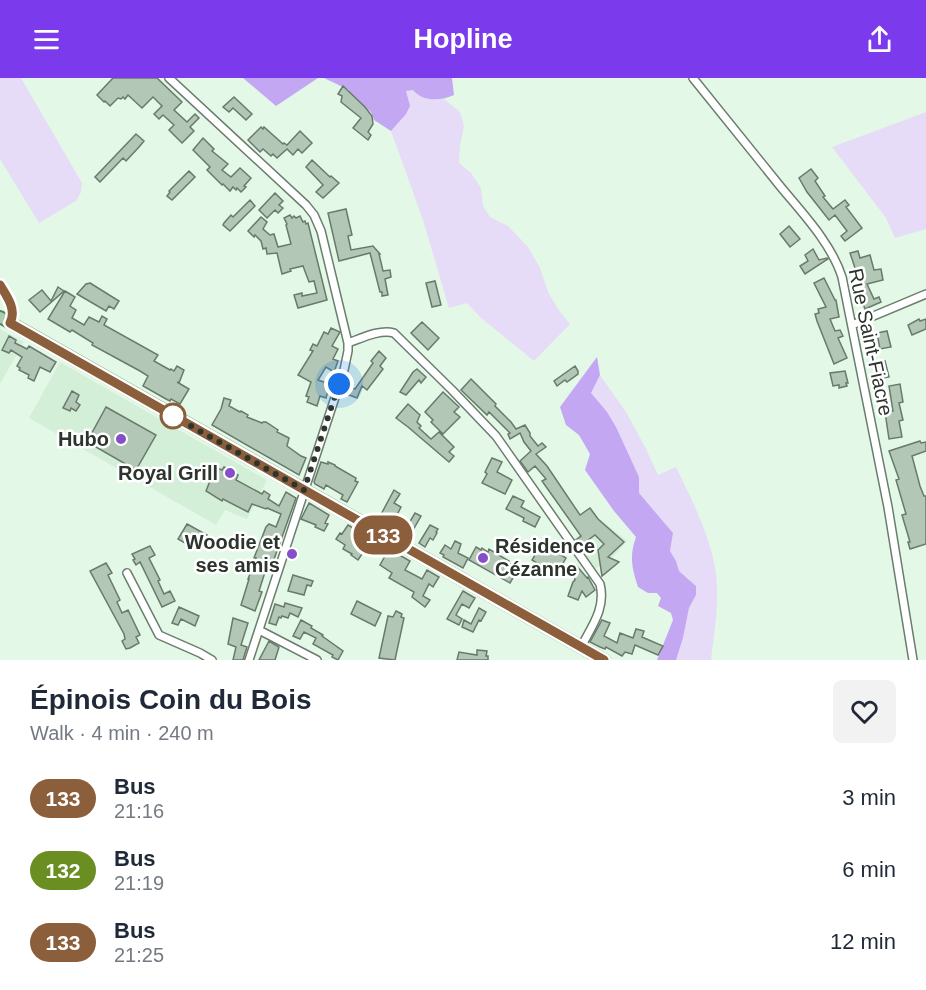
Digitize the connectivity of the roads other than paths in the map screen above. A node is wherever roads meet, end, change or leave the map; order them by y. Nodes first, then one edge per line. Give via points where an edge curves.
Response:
1 (169, 78) edge
2 (693, 78) edge
3 (0, 285) edge
4 (926, 294) edge
5 (5, 320) edge
6 (852, 325) junction
7 (348, 343) junction
8 (304, 490) junction
9 (127, 573) dead end
10 (259, 630) junction
11 (581, 647) junction
12 (212, 660) edge
13 (249, 660) edge
14 (317, 660) edge
15 (604, 660) edge
16 (912, 660) edge

1 - 7 street via 314,214
2 - 6 street, Rue Saint-Fiacre via 833,256 842,277
3 - 5 street via 13,310 13,317
4 - 6 street
5 - 8 main road
6 - 16 street, Rue Saint-Fiacre via 888,507
7 - 8 street via 344,370
7 - 11 street via 394,333 496,436 600,584 600,610
8 - 10 street
8 - 11 main road
9 - 12 street via 159,634
10 - 13 street
10 - 14 street
11 - 15 main road

